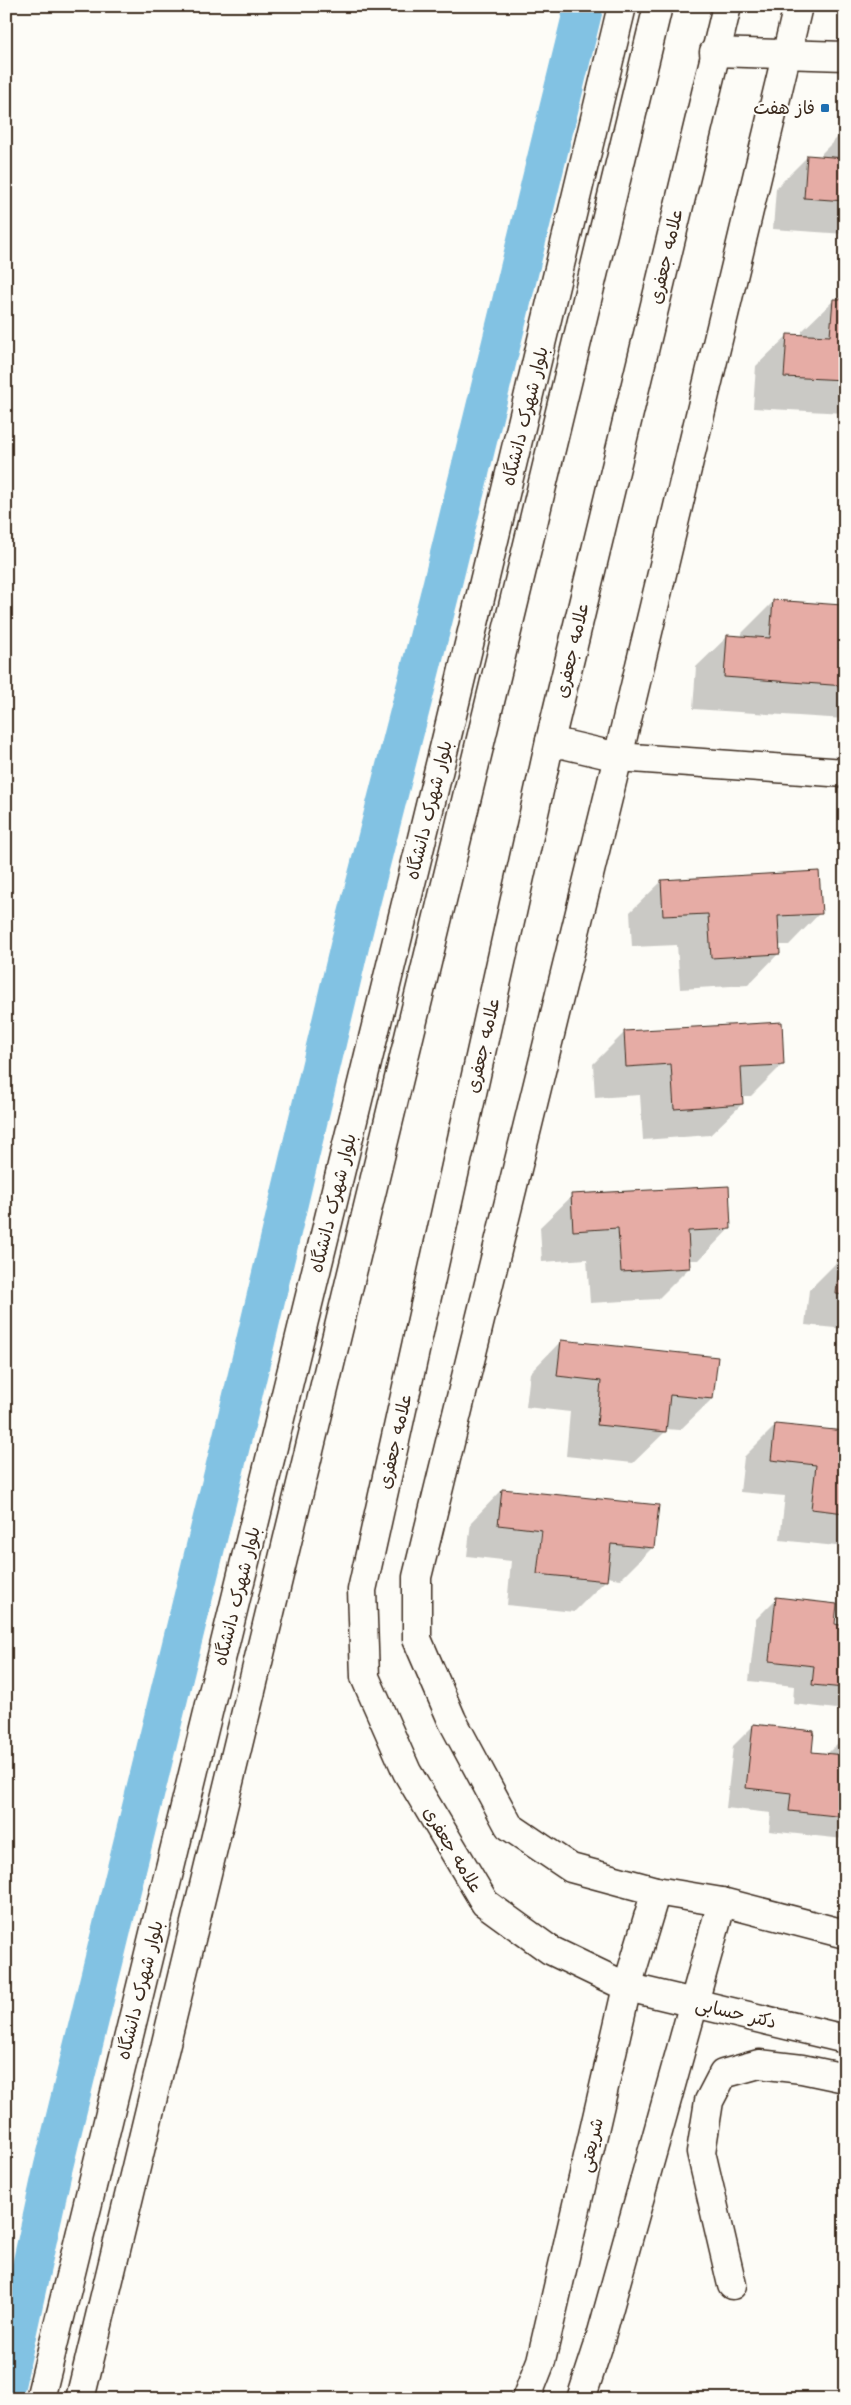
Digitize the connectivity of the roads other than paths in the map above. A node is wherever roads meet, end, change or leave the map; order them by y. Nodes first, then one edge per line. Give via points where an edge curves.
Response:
1 (622, 6) edge
2 (658, 6) edge
3 (727, 6) edge
4 (798, 6) edge
5 (714, 52) junction
6 (786, 54) junction
7 (845, 56) edge
8 (550, 741) junction
9 (618, 757) junction
10 (845, 773) edge
11 (656, 1891) junction
12 (722, 1902) junction
13 (845, 1934) edge
14 (627, 1987) junction
15 (694, 2003) junction
16 (845, 2039) edge
17 (845, 2078) edge
18 (732, 2285) dead end
19 (40, 2399) edge
20 (80, 2399) edge
21 (526, 2399) edge
22 (581, 2399) edge

1 - 19 street, بلوار شهرک دانشگاه via 450,726
2 - 20 street, بلوار شهرک دانشگاه
3 - 5 street, علامه جعفری
4 - 6 street
5 - 6 street
5 - 8 street, علامه جعفری
6 - 7 street
6 - 9 street
8 - 9 street
8 - 14 street, علامه جعفری via 362,1590 365,1676 408,1772 485,1903 550,1950
9 - 10 street
9 - 11 street via 417,1577 417,1639 452,1720 510,1826 571,1868
11 - 12 street
11 - 14 street, شریعتی
12 - 13 street
12 - 15 street
14 - 15 street, دکتر حسابی
14 - 21 street, شریعتی via 541,2361
15 - 16 street, دکتر حسابی
15 - 22 street
17 - 18 street via 758,2064 723,2074 709,2101 701,2152

